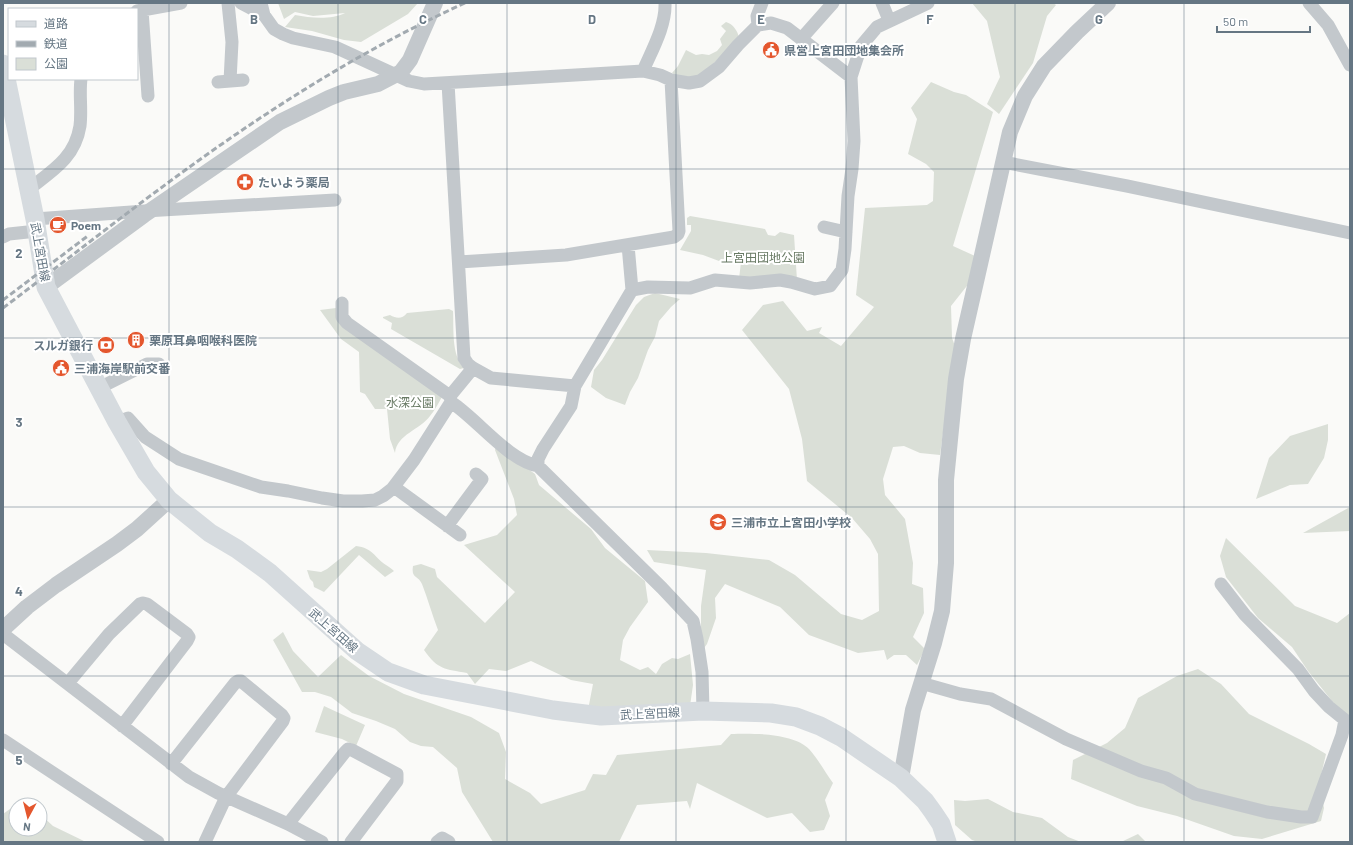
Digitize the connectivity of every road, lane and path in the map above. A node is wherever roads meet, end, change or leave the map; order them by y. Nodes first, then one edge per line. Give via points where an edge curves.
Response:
1 (181, 3) edge
2 (228, 3) edge
3 (241, 3) edge
4 (435, 3) edge
5 (665, 3) edge
6 (762, 3) edge
7 (833, 3) edge
8 (882, 3) edge
9 (928, 3) edge
10 (1108, 3) edge
11 (1309, 3) edge
12 (262, 9) edge
13 (140, 11) edge
14 (889, 20) junction
15 (758, 25) junction
16 (801, 39) junction
17 (3, 64) edge
18 (1350, 65) edge
19 (643, 71) junction
20 (397, 75) junction
21 (851, 77) junction
22 (81, 80) edge
23 (671, 80) junction
24 (231, 81) dead end
25 (448, 83) junction
26 (148, 96) dead end
27 (1003, 162) junction
28 (29, 189) junction
29 (335, 200) dead end
30 (152, 210) junction
31 (36, 225) junction
32 (824, 227) dead end
33 (5, 232) edge
34 (846, 232) junction
35 (1350, 233) edge
36 (628, 245) junction
37 (459, 262) junction
38 (46, 288) junction
39 (632, 290) junction
40 (342, 303) dead end
41 (159, 364) dead end
42 (473, 368) junction
43 (575, 386) junction
44 (99, 388) junction
45 (451, 399) junction
46 (116, 422) junction
47 (538, 466) junction
48 (476, 474) dead end
49 (394, 487) junction
50 (169, 500) junction
51 (447, 526) junction
52 (460, 535) dead end
53 (1221, 584) dead end
54 (3, 629) edge
55 (3, 634) edge
56 (68, 683) junction
57 (921, 683) junction
58 (703, 711) junction
59 (122, 726) junction
60 (3, 740) edge
61 (171, 764) junction
62 (901, 778) junction
63 (226, 797) junction
64 (288, 824) junction
65 (158, 842) edge
66 (205, 842) edge
67 (322, 842) edge
68 (351, 842) edge
69 (437, 842) edge
70 (449, 842) edge
71 (947, 842) edge

1 - 13 street
2 - 24 street via 237,41
3 - 12 street
4 - 20 street via 410,60
5 - 19 street via 656,42
6 - 15 street via 756,16
7 - 16 street
8 - 14 street
9 - 14 street
10 - 27 street via 1044,66 1034,81 1013,122
11 - 18 street via 1328,25
12 - 20 street via 274,29 283,34 335,47
13 - 26 street
14 - 21 street via 877,27 861,46
15 - 16 street via 771,23 787,28
15 - 23 street via 719,67 700,81 689,83
16 - 21 street
17 - 28 main road, 武上宮田線
19 - 23 street
19 - 25 street
20 - 25 street via 420,84
20 - 30 street via 378,84 344,92 292,115
21 - 34 street via 854,141
22 - 28 street via 80,125 74,146 62,162
23 - 36 street via 679,231 674,237
25 - 37 street
27 - 35 street
27 - 57 street via 959,359 946,480 946,563 942,611
28 - 31 main road, 武上宮田線
29 - 30 street
30 - 31 street
30 - 38 street
31 - 33 street
31 - 38 main road, 武上宮田線
32 - 34 street
34 - 39 street via 842,270 830,286 815,289 780,280 750,283 715,280 690,288 648,287
36 - 37 street via 566,255
36 - 39 street
37 - 42 street via 464,358
38 - 44 main road, 武上宮田線
39 - 43 street
40 - 45 street via 342,318 347,323
41 - 44 street via 147,364
42 - 43 street via 491,378
42 - 45 street
43 - 47 street via 571,406 543,449
44 - 46 main road, 武上宮田線
45 - 47 street via 506,450 528,464
45 - 49 street via 414,460
46 - 49 street via 128,418 145,437 180,459 261,487 343,501 362,501 375,500
46 - 50 main road, 武上宮田線 via 146,472
47 - 58 street via 693,620 702,672
48 - 51 street via 482,479 479,492
49 - 51 street
50 - 54 street via 137,529 56,585
50 - 58 main road, 武上宮田線 via 210,534 237,549 270,573 357,651 388,672 424,685 553,710 601,716
51 - 52 street
53 - 57 street via 1245,615 1298,669 1314,691 1345,720 1312,817 1267,812 1195,794 1166,778 1141,771 1066,739 991,699 960,694
55 - 56 street
56 - 59 street
56 - 59 street via 109,634 140,604 147,604 187,634 187,641
57 - 62 street via 910,725
58 - 62 main road, 武上宮田線 via 771,712 808,721 841,737
59 - 61 street
60 - 65 street
61 - 63 street via 201,785
61 - 63 street via 235,683 241,682 284,718
62 - 71 main road, 武上宮田線 via 933,812
63 - 64 street
63 - 66 street
64 - 67 street
64 - 68 street via 345,752 348,749 352,750 397,774 398,777
69 - 70 street via 442,838

